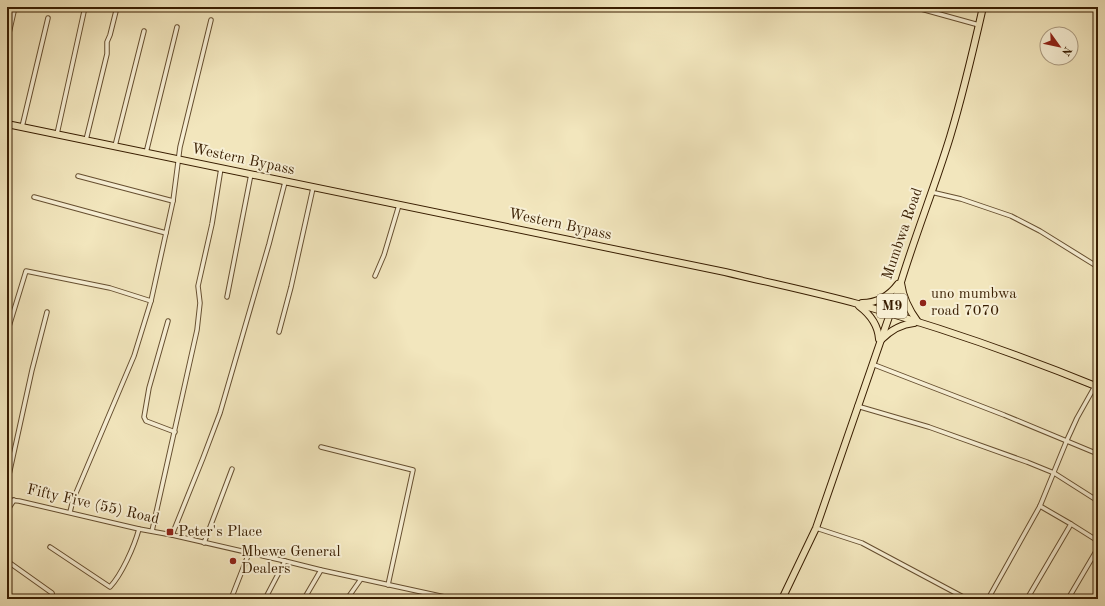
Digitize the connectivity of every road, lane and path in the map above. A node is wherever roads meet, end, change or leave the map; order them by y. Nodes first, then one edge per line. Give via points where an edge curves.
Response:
1 (15, 7) edge
2 (85, 7) edge
3 (117, 7) edge
4 (914, 7) edge
5 (984, 7) edge
6 (48, 18) dead end
7 (211, 20) dead end
8 (979, 25) junction
9 (177, 27) dead end
10 (144, 31) dead end
11 (7, 42) edge
12 (7, 124) edge
13 (22, 127) junction
14 (57, 134) junction
15 (86, 140) junction
16 (115, 146) junction
17 (146, 152) junction
18 (178, 159) junction
19 (221, 168) junction
20 (251, 174) junction
21 (78, 176) dead end
22 (285, 182) junction
23 (313, 188) junction
24 (931, 192) junction
25 (34, 197) dead end
26 (173, 201) junction
27 (399, 205) junction
28 (166, 233) junction
29 (1098, 267) edge
30 (375, 276) dead end
31 (901, 282) junction
32 (227, 297) dead end
33 (151, 301) junction
34 (856, 304) junction
35 (47, 312) dead end
36 (890, 313) junction
37 (168, 321) dead end
38 (918, 322) junction
39 (279, 332) dead end
40 (7, 333) edge
41 (880, 342) junction
42 (872, 364) junction
43 (1096, 387) edge
44 (857, 406) junction
45 (175, 432) junction
46 (1067, 440) junction
47 (321, 447) dead end
48 (1098, 454) edge
49 (232, 469) dead end
50 (1054, 473) junction
51 (7, 484) edge
52 (7, 491) edge
53 (10, 500) edge
54 (1098, 501) edge
55 (1040, 506) junction
56 (7, 512) edge
57 (70, 512) junction
58 (1071, 524) junction
59 (816, 528) junction
60 (139, 529) junction
61 (152, 531) junction
62 (172, 535) junction
63 (1098, 541) edge
64 (204, 542) junction
65 (50, 547) dead end
66 (1098, 548) edge
67 (249, 553) junction
68 (7, 561) edge
69 (285, 561) junction
70 (322, 570) junction
71 (361, 579) junction
72 (388, 584) junction
73 (7, 595) edge
74 (52, 598) edge
75 (10, 599) edge
76 (64, 599) edge
77 (231, 599) edge
78 (265, 599) edge
79 (304, 599) edge
80 (346, 599) edge
81 (454, 599) edge
82 (782, 599) edge
83 (967, 599) edge
84 (988, 599) edge
85 (1027, 599) edge
86 (1068, 599) edge

1 - 11 street
2 - 14 street
3 - 15 street
4 - 8 street
5 - 8 main road, Mumbwa Road / M9
6 - 13 street
7 - 18 street
8 - 24 main road, Mumbwa Road / M9 via 950,137
9 - 17 street
10 - 16 street
12 - 13 main road, Western Bypass
13 - 14 main road, Western Bypass
14 - 15 main road, Western Bypass
15 - 16 main road, Western Bypass
16 - 17 main road, Western Bypass
17 - 18 main road, Western Bypass
18 - 19 main road, Western Bypass
18 - 26 street
19 - 20 main road, Western Bypass
19 - 45 street via 198,286 200,303 197,330
20 - 22 main road, Western Bypass
20 - 32 street
21 - 26 street
22 - 23 main road, Western Bypass
22 - 62 street via 220,413
23 - 27 main road, Western Bypass
23 - 39 street
24 - 29 street via 1011,216
24 - 31 main road, Mumbwa Road / M9
25 - 28 street
26 - 28 street
27 - 30 street
27 - 34 main road, Western Bypass via 725,272
28 - 33 street
31 - 34 main road via 882,299
31 - 36 main road, Mumbwa Road / M9
31 - 38 main road via 904,299
33 - 40 street via 110,288 26,271
33 - 57 street via 134,356
34 - 36 main road, Western Bypass
34 - 41 main road via 873,320
35 - 51 street
36 - 38 main road, Western Bypass
36 - 41 main road, Mumbwa Road / M9
37 - 45 street via 149,388 144,417 146,421
38 - 41 main road via 893,330
38 - 43 main road, Western Bypass via 1020,357
41 - 42 main road, Mumbwa Road / M9
42 - 44 main road, Mumbwa Road / M9
42 - 46 street
43 - 46 street
44 - 50 street via 929,427
44 - 59 main road, Mumbwa Road / M9
45 - 61 street
46 - 48 street
46 - 50 street
47 - 72 street via 412,470
49 - 64 street
50 - 54 street
50 - 55 street
52 - 53 street
53 - 56 street
53 - 57 street, Fifty Five (55) Road
55 - 58 street
55 - 84 street
57 - 60 street, Fifty Five (55) Road
58 - 63 street
58 - 85 street
59 - 82 main road, Mumbwa Road / M9
59 - 83 street via 862,543
60 - 61 street, Fifty Five (55) Road
60 - 65 street via 128,558 110,587
61 - 62 street, Fifty Five (55) Road
62 - 64 street, Fifty Five (55) Road
64 - 67 street, Fifty Five (55) Road
66 - 86 street
67 - 69 street, Fifty Five (55) Road
67 - 77 street
68 - 74 street via 52,593
69 - 70 street, Fifty Five (55) Road
69 - 78 street
70 - 71 street, Fifty Five (55) Road
70 - 79 street
71 - 72 street, Fifty Five (55) Road
71 - 80 street
72 - 81 street, Fifty Five (55) Road
73 - 75 street
74 - 76 street

